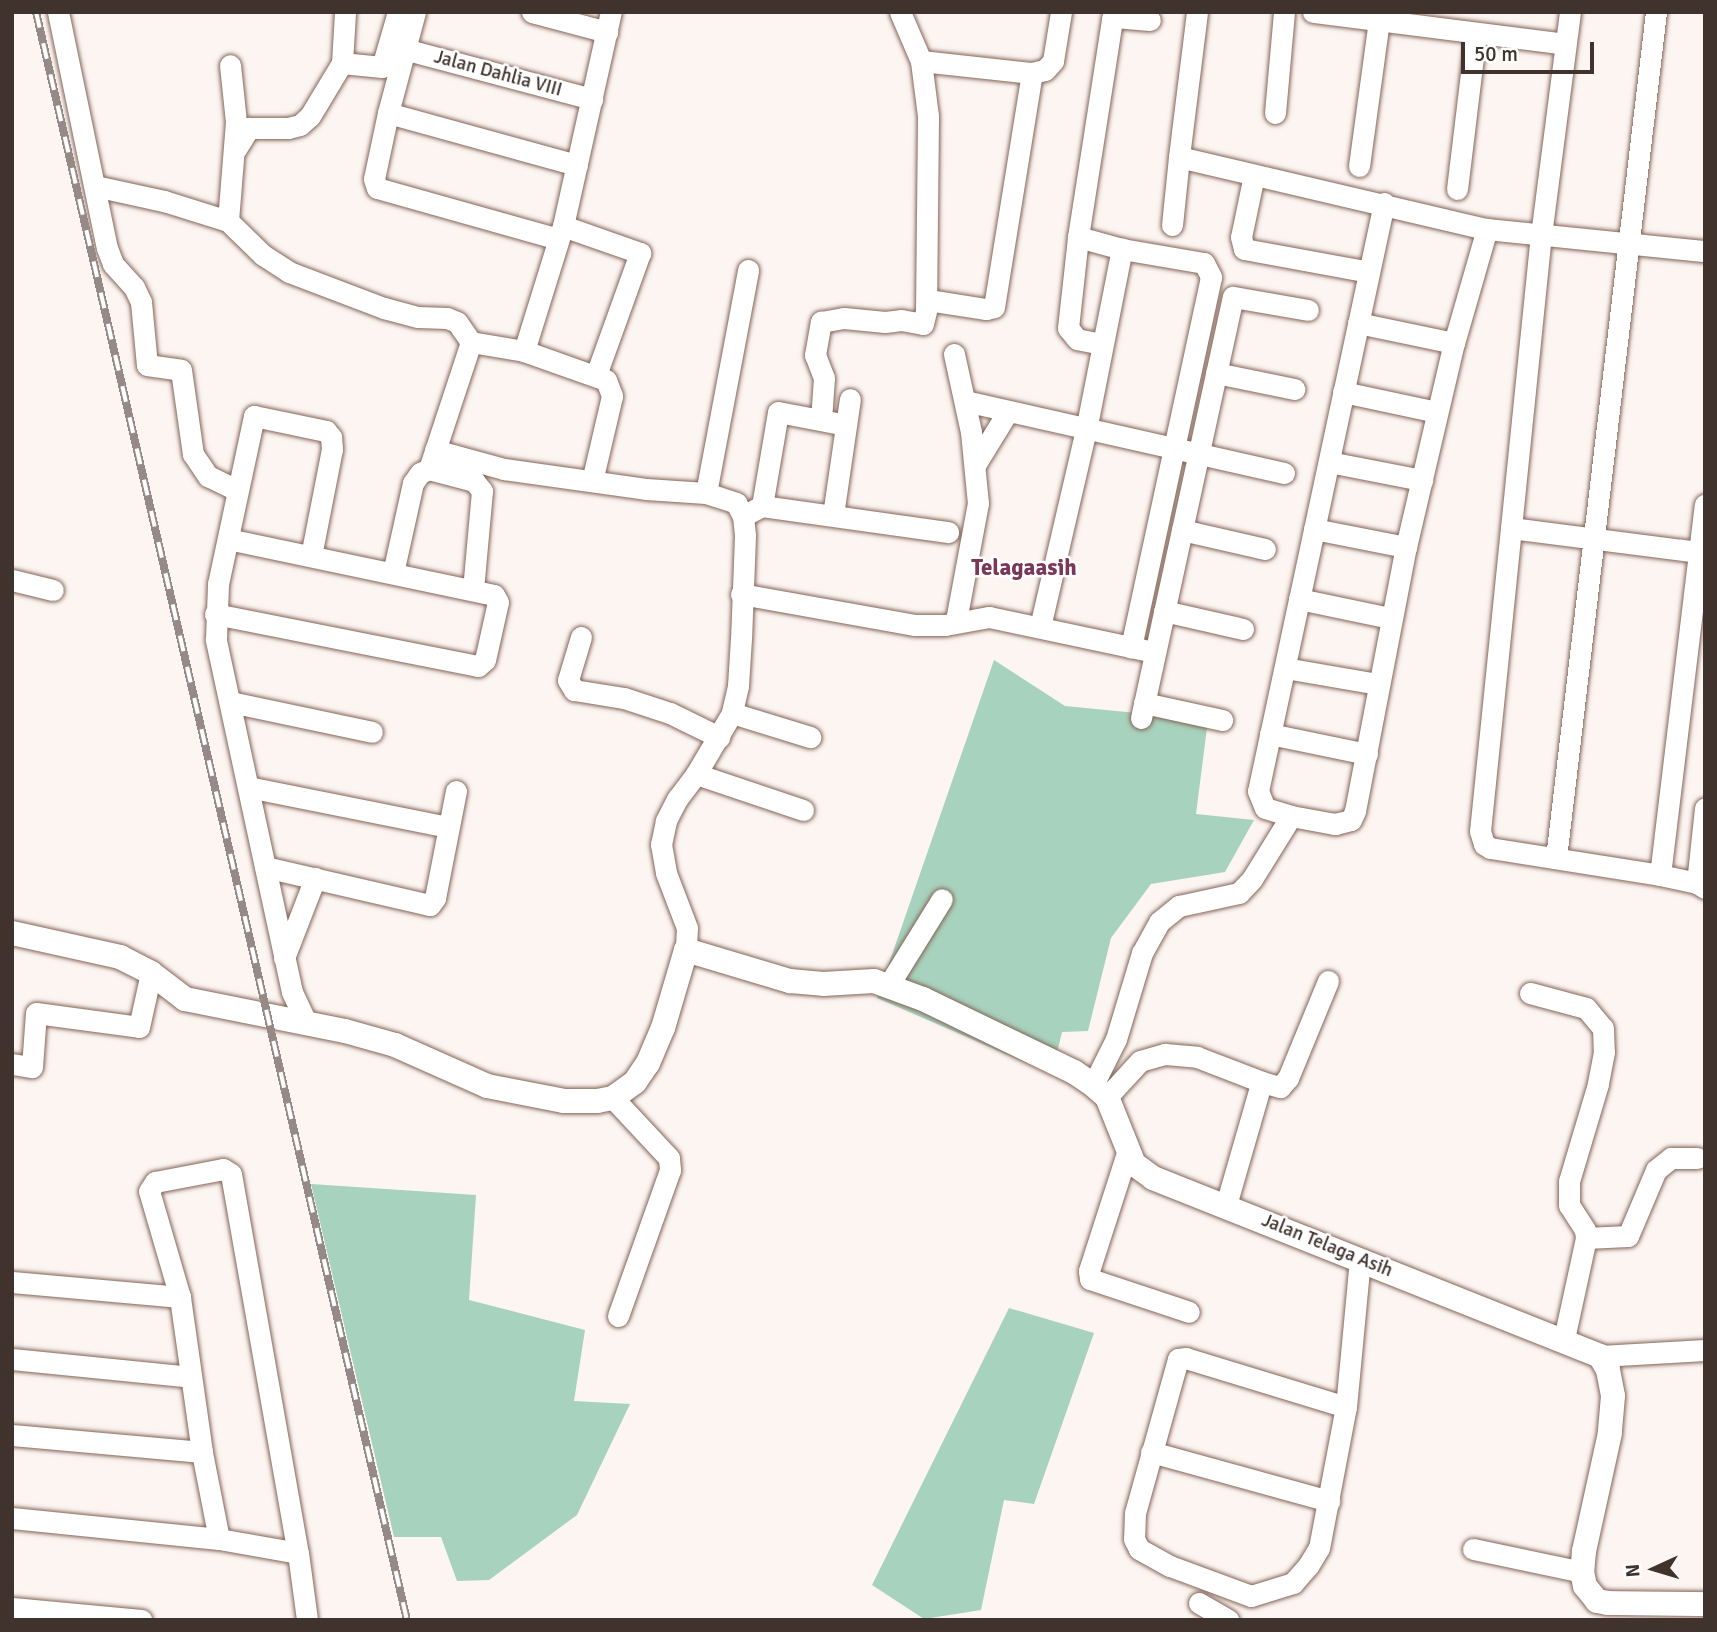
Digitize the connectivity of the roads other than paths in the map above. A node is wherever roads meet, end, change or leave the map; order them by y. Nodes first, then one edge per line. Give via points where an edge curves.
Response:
1 (58, 12) edge
2 (345, 12) edge
3 (398, 12) edge
4 (415, 12) edge
5 (532, 12) edge
6 (900, 12) edge
7 (1061, 12) edge
8 (1197, 12) edge
9 (1284, 12) edge
10 (1313, 12) edge
11 (1570, 12) edge
12 (1656, 12) edge
13 (1380, 17) edge
14 (1150, 20) dead end
15 (609, 22) edge
16 (1476, 33) junction
17 (1565, 44) junction
18 (404, 49) junction
19 (921, 61) junction
20 (342, 63) junction
21 (230, 65) dead end
22 (1032, 73) junction
23 (592, 99) junction
24 (388, 113) junction
25 (1275, 113) dead end
26 (236, 149) junction
27 (1179, 157) junction
28 (577, 164) junction
29 (1359, 166) dead end
30 (1254, 175) junction
31 (95, 186) junction
32 (1457, 190) dead end
33 (1384, 203) junction
34 (228, 221) junction
35 (1172, 225) dead end
36 (1487, 229) junction
37 (561, 232) junction
38 (1541, 234) junction
39 (1078, 237) junction
40 (1627, 243) junction
41 (1122, 249) junction
42 (1705, 251) edge
43 (748, 270) dead end
44 (1369, 272) junction
45 (928, 300) junction
46 (1308, 310) dead end
47 (1359, 323) junction
48 (471, 342) junction
49 (1454, 343) junction
50 (1102, 344) junction
51 (524, 351) junction
52 (954, 354) dead end
53 (1216, 373) junction
54 (596, 375) junction
55 (1294, 390) dead end
56 (1343, 392) junction
57 (850, 399) dead end
58 (965, 401) junction
59 (1437, 412) junction
60 (1007, 413) junction
61 (821, 420) junction
62 (846, 425) junction
63 (1086, 430) junction
64 (1175, 449) junction
65 (1199, 454) junction
66 (432, 460) junction
67 (1329, 462) junction
68 (975, 465) junction
69 (1284, 473) dead end
70 (1422, 480) junction
71 (593, 481) junction
72 (237, 490) junction
73 (706, 493) junction
74 (1705, 505) edge
75 (762, 506) junction
76 (833, 515) junction
77 (743, 516) junction
78 (1511, 528) junction
79 (1314, 529) junction
80 (1182, 530) junction
81 (948, 531) dead end
82 (228, 539) junction
83 (1593, 539) junction
84 (1406, 547) junction
85 (1265, 549) dead end
86 (1699, 552) junction
87 (311, 556) junction
88 (393, 573) junction
89 (12, 580) edge
90 (53, 590) dead end
91 (473, 590) junction
92 (741, 594) junction
93 (1299, 599) junction
94 (1164, 611) junction
95 (215, 614) junction
96 (1390, 618) junction
97 (956, 621) junction
98 (1040, 627) junction
99 (1243, 629) dead end
100 (581, 637) dead end
101 (1131, 647) junction
102 (1155, 652) junction
103 (1285, 668) junction
104 (1378, 684) junction
105 (230, 702) junction
106 (732, 713) junction
107 (1222, 720) dead end
108 (372, 732) dead end
109 (1270, 734) junction
110 (719, 737) junction
111 (810, 737) dead end
112 (1367, 754) junction
113 (696, 774) junction
114 (248, 787) junction
115 (456, 791) dead end
116 (803, 810) dead end
117 (1705, 811) edge
118 (1291, 816) junction
119 (448, 827) junction
120 (1556, 858) junction
121 (265, 867) junction
122 (1660, 875) junction
123 (315, 878) junction
124 (1701, 886) edge
125 (942, 899) dead end
126 (12, 933) edge
127 (686, 950) junction
128 (284, 958) junction
129 (150, 973) junction
130 (1328, 981) dead end
131 (888, 986) junction
132 (1530, 993) dead end
133 (306, 1022) junction
134 (12, 1064) edge
135 (1262, 1082) junction
136 (1100, 1091) junction
137 (613, 1098) junction
138 (1128, 1153) junction
139 (1697, 1158) dead end
140 (1226, 1206) junction
141 (1586, 1238) junction
142 (1360, 1260) junction
143 (12, 1282) edge
144 (180, 1297) junction
145 (1189, 1312) dead end
146 (618, 1316) dead end
147 (1564, 1339) junction
148 (1705, 1350) edge
149 (1600, 1356) junction
150 (12, 1359) edge
151 (191, 1377) junction
152 (1346, 1407) junction
153 (12, 1435) edge
154 (202, 1452) junction
155 (1151, 1452) junction
156 (1329, 1501) junction
157 (12, 1518) edge
158 (219, 1539) junction
159 (1473, 1549) dead end
160 (298, 1553) junction
161 (1582, 1572) junction
162 (1251, 1596) junction
163 (1199, 1603) dead end
164 (1705, 1604) edge
165 (12, 1608) edge
166 (49, 1616) edge
167 (141, 1620) edge
168 (307, 1620) edge
169 (1229, 1620) edge
170 (1243, 1620) edge

1 - 31 street
2 - 20 street
3 - 20 street via 382,67
4 - 18 street
5 - 15 street
6 - 19 street
7 - 22 street via 1052,64
8 - 27 street
9 - 25 street
10 - 13 street
11 - 17 street
12 - 40 street
13 - 16 street
13 - 29 street
14 - 39 street via 1112,19
15 - 23 street
16 - 17 street
16 - 32 street
17 - 38 street
18 - 23 street, Jalan Dahlia VIII
18 - 24 street
19 - 22 street
19 - 45 street via 928,116
20 - 26 street via 300,125 249,128
21 - 26 street
22 - 45 street via 994,307
23 - 28 street
24 - 28 street
24 - 37 street via 374,179 380,190
26 - 34 street
27 - 30 street
27 - 35 street
28 - 37 street
30 - 33 street
30 - 44 street via 1241,237 1244,249
31 - 34 street
31 - 72 street via 109,256 139,294 147,365 181,370 193,454 208,476
33 - 36 street
33 - 44 street
34 - 48 street via 263,255 289,272 384,308 418,317 447,317 464,328
36 - 38 street
36 - 49 street
37 - 51 street
37 - 54 street via 640,253
38 - 40 street
38 - 78 street
39 - 41 street
39 - 50 street via 1068,328 1077,339
40 - 42 street
40 - 83 street
41 - 50 street
41 - 64 street via 1204,262 1211,272
43 - 73 street
44 - 47 street
45 - 61 street via 923,324 844,318 821,322 815,355 824,378
46 - 53 street via 1234,296
47 - 49 street
47 - 56 street
48 - 51 street
48 - 66 street
49 - 59 street
50 - 63 street
51 - 54 street
52 - 58 street
53 - 55 street
53 - 65 street
54 - 71 street via 606,380 612,396
56 - 59 street
56 - 67 street
57 - 62 street
58 - 60 street
58 - 68 street
59 - 70 street
60 - 63 street
60 - 68 street
61 - 62 street
61 - 75 street via 778,412
62 - 76 street
63 - 64 street
63 - 98 street
64 - 65 street
64 - 101 street
65 - 69 street
65 - 80 street
66 - 71 street
66 - 88 street via 413,483
66 - 91 street via 474,481 482,491
67 - 70 street
67 - 79 street
68 - 97 street via 978,503 974,537
70 - 84 street
71 - 73 street
72 - 82 street
72 - 87 street via 254,416 329,433 332,449
73 - 77 street via 736,503
74 - 86 street
75 - 76 street
75 - 77 street
76 - 81 street
77 - 92 street
78 - 83 street
78 - 120 street via 1480,831 1490,848
79 - 84 street
79 - 93 street
80 - 85 street
80 - 94 street
82 - 87 street
82 - 95 street
83 - 86 street
83 - 120 street
84 - 96 street
86 - 122 street
87 - 88 street
88 - 91 street
89 - 90 street
91 - 95 street via 495,595 498,600 485,660 478,666
92 - 97 street via 915,625
92 - 106 street via 738,686
93 - 96 street
93 - 103 street
94 - 99 street
94 - 102 street
95 - 105 street
96 - 104 street
97 - 98 street via 989,617
98 - 101 street
100 - 110 street via 568,680 574,690 624,698 670,713
101 - 102 street
102 - 107 street via 1143,710
103 - 104 street
103 - 109 street
104 - 112 street
105 - 108 street
105 - 114 street
106 - 110 street
106 - 111 street
109 - 112 street
109 - 118 street via 1258,791 1260,802
110 - 113 street
112 - 118 street via 1351,820 1335,824
113 - 116 street
113 - 127 street via 666,821 661,844 666,873 687,928
114 - 119 street
114 - 121 street
115 - 119 street
117 - 124 street
118 - 136 street via 1239,893 1179,906 1159,922 1142,953
119 - 123 street via 430,905
120 - 122 street
121 - 123 street
121 - 128 street
122 - 124 street
123 - 128 street
125 - 131 street
126 - 129 street via 120,957
127 - 131 street via 790,981 874,981
127 - 137 street via 648,1063 635,1082
128 - 133 street
129 - 133 street via 186,999
129 - 134 street via 139,1027 36,1013 32,1067
130 - 135 street via 1289,1078 1280,1087
131 - 136 street via 965,1017 1074,1072
132 - 141 street via 1586,1008 1603,1028 1598,1084 1568,1196
133 - 137 street via 395,1045 499,1089 564,1101
135 - 136 street via 1197,1057 1165,1054 1140,1061
135 - 140 street
136 - 138 street, Jalan Telaga Asih
137 - 146 street via 663,1148 670,1170
138 - 140 street, Jalan Telaga Asih via 1134,1164 1153,1178
138 - 145 street via 1090,1279
139 - 141 street via 1671,1158 1656,1170 1628,1236
140 - 142 street, Jalan Telaga Asih
141 - 147 street
142 - 147 street, Jalan Telaga Asih
142 - 152 street
143 - 144 street
144 - 151 street
144 - 160 street via 149,1189 155,1182 226,1170
147 - 149 street, Jalan Telaga Asih
148 - 149 street
149 - 161 street via 1612,1382 1610,1433
150 - 151 street
151 - 154 street
152 - 155 street via 1181,1358 1175,1363
152 - 156 street
153 - 154 street
154 - 158 street
155 - 156 street
155 - 162 street via 1133,1527 1139,1549 1170,1566
156 - 162 street via 1319,1548 1308,1566 1293,1583
157 - 158 street
158 - 160 street
159 - 161 street
160 - 168 street
161 - 164 street via 1585,1586 1597,1601
162 - 170 street
163 - 169 street
165 - 166 street
166 - 167 street

